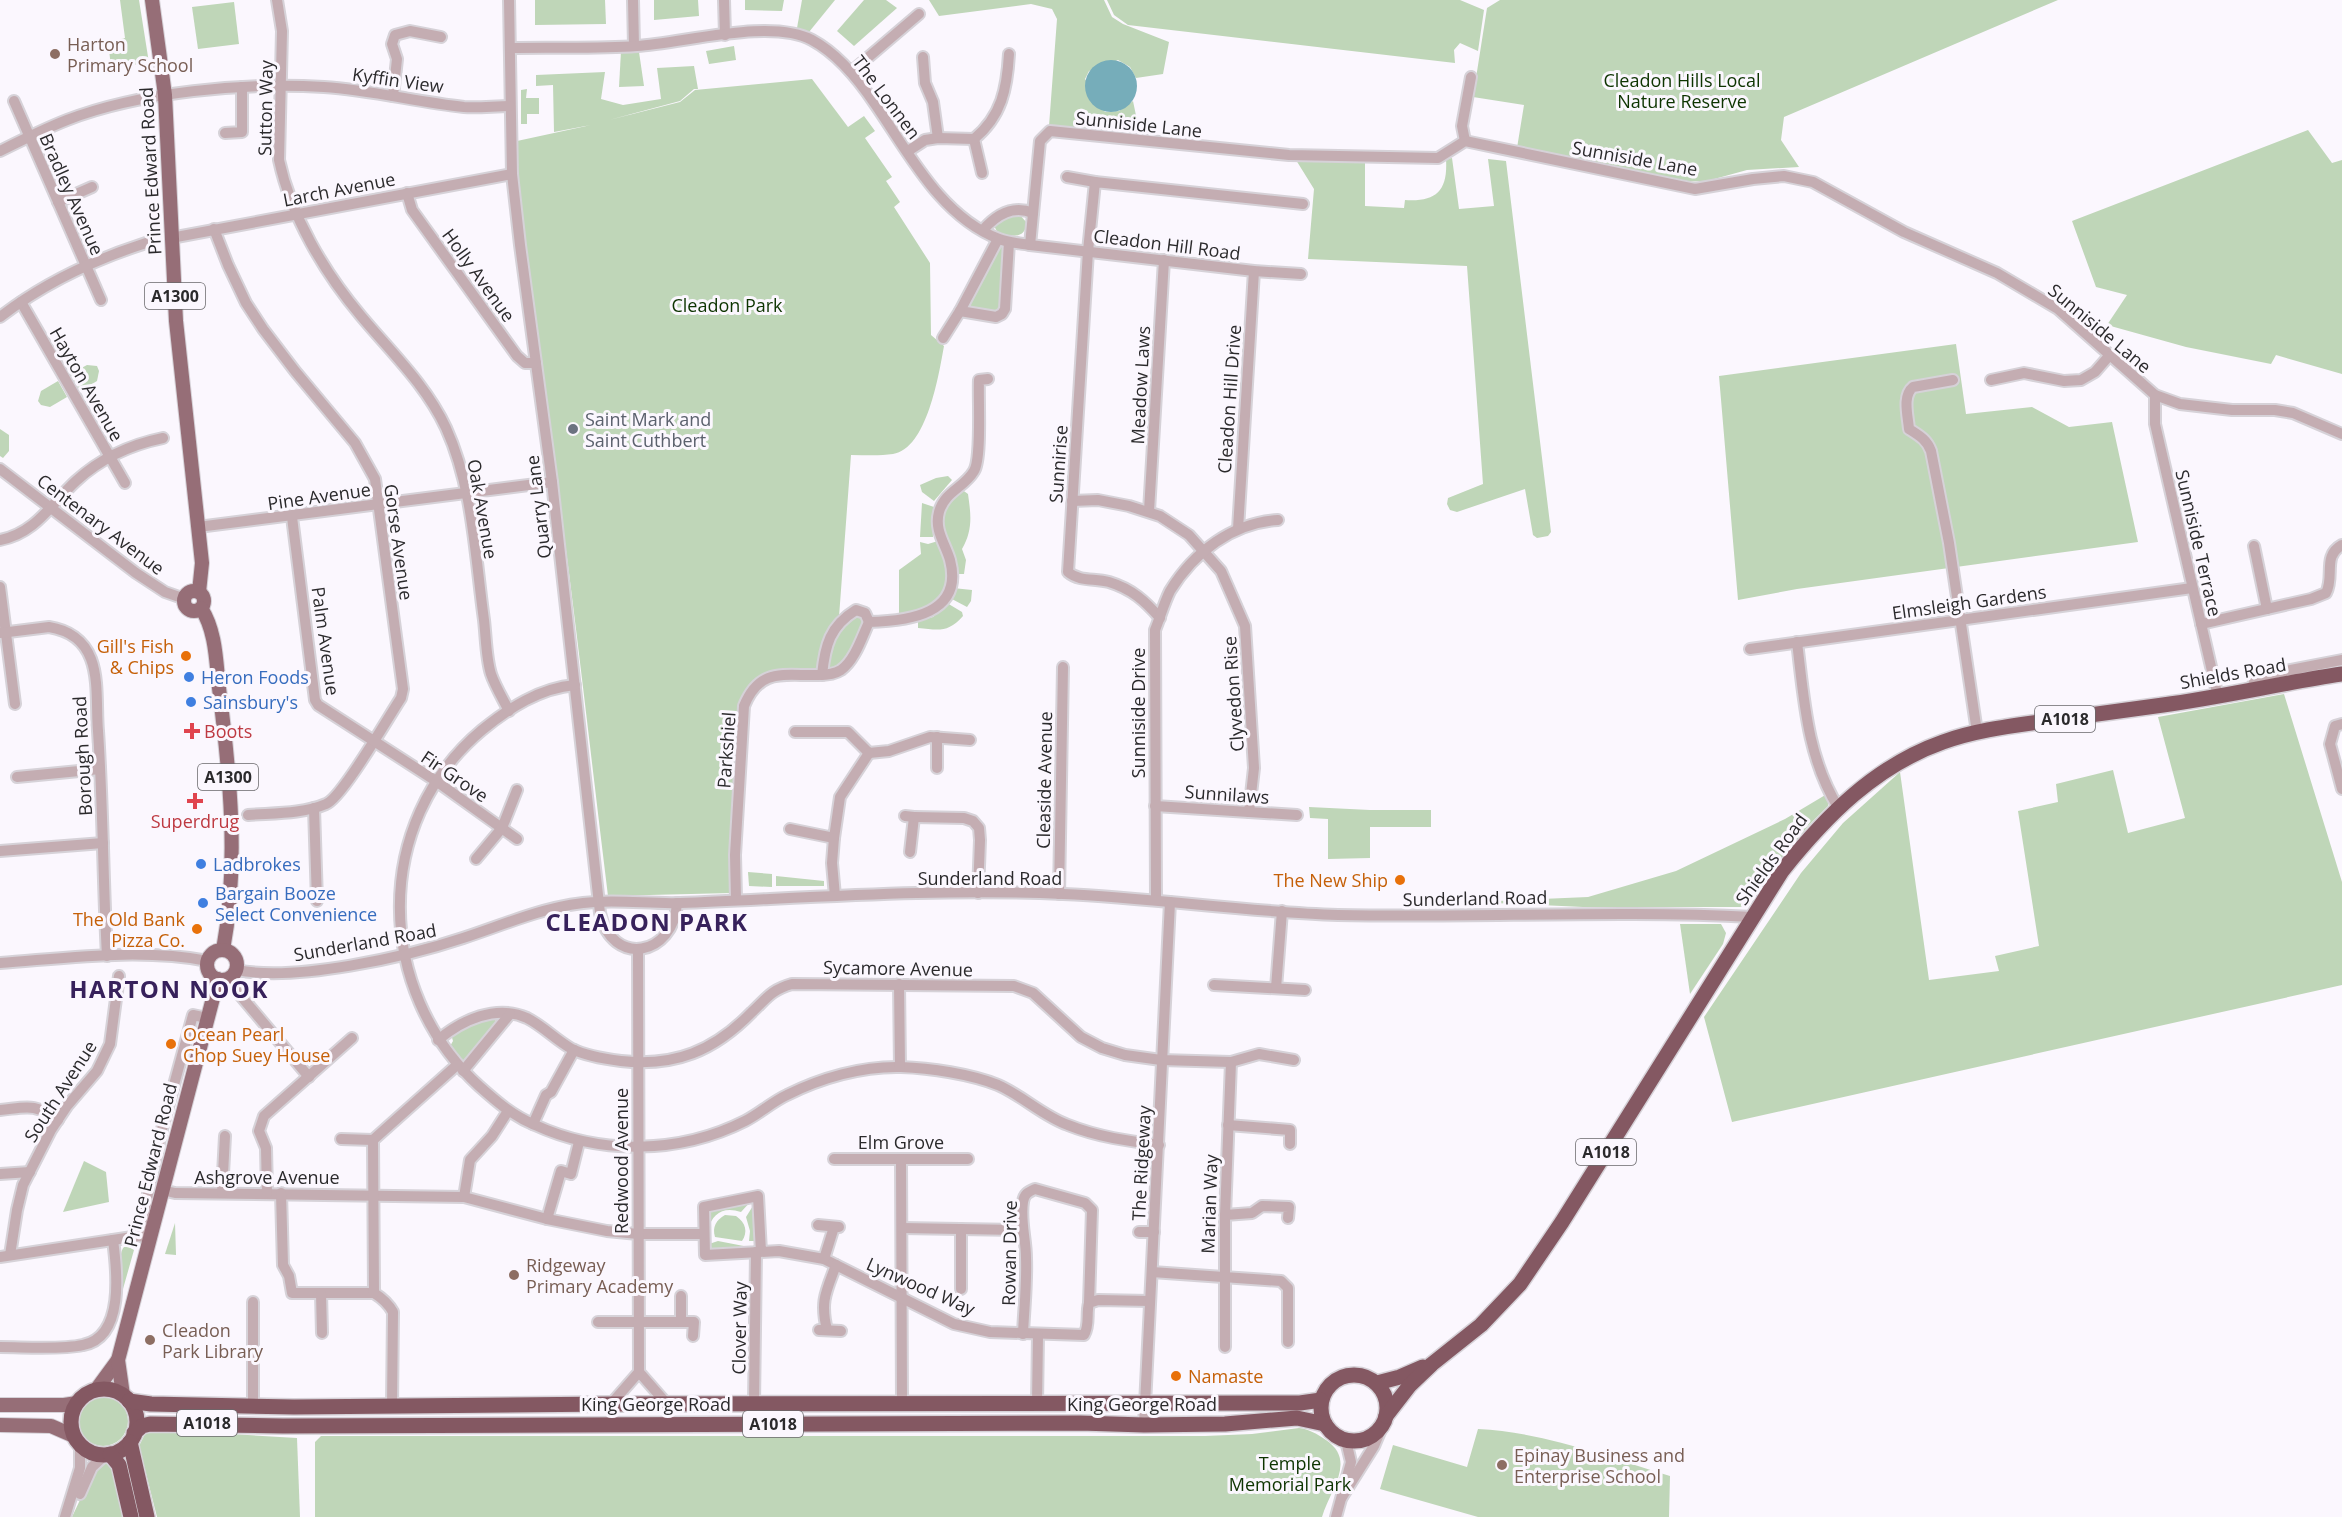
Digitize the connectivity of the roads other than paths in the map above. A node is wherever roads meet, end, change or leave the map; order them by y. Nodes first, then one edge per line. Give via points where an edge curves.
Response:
1 (152, 0) edge
2 (277, 0) edge
3 (509, 0) edge
4 (633, 0) edge
5 (724, 0) edge
6 (919, 14) dead end
7 (725, 35) junction
8 (441, 37) dead end
9 (634, 46) junction
10 (510, 48) junction
11 (1009, 54) dead end
12 (923, 57) dead end
13 (851, 72) junction
14 (1471, 77) dead end
15 (281, 85) junction
16 (242, 87) junction
17 (165, 95) junction
18 (393, 96) junction
19 (14, 101) dead end
20 (510, 106) junction
21 (225, 133) dead end
22 (29, 137) junction
23 (938, 138) junction
24 (974, 139) junction
25 (1465, 141) junction
26 (0, 151) edge
27 (908, 151) junction
28 (982, 173) dead end
29 (512, 174) junction
30 (1067, 177) dead end
31 (1095, 182) junction
32 (92, 187) dead end
33 (407, 193) junction
34 (58, 202) junction
35 (1303, 204) dead end
36 (1034, 213) junction
37 (298, 214) junction
38 (214, 229) junction
39 (983, 230) junction
40 (171, 238) junction
41 (1003, 240) junction
42 (146, 243) dead end
43 (1030, 245) junction
44 (1088, 251) junction
45 (1164, 260) junction
46 (86, 265) junction
47 (1254, 271) junction
48 (1301, 274) dead end
49 (101, 300) dead end
50 (21, 302) junction
51 (960, 311) junction
52 (0, 317) edge
53 (943, 338) dead end
54 (2109, 356) junction
55 (536, 363) junction
56 (988, 379) dead end
57 (1953, 380) dead end
58 (1991, 380) dead end
59 (2155, 395) junction
60 (2342, 434) edge
61 (167, 437) dead end
62 (110, 456) junction
63 (0, 469) edge
64 (552, 482) junction
65 (125, 483) dead end
66 (467, 493) junction
67 (1072, 501) junction
68 (379, 504) junction
69 (51, 509) junction
70 (1149, 512) junction
71 (292, 516) junction
72 (1278, 520) dead end
73 (198, 527) junction
74 (1238, 530) junction
75 (0, 540) edge
76 (2342, 544) edge
77 (2254, 546) dead end
78 (1203, 552) junction
79 (0, 587) edge
80 (2192, 588) junction
81 (200, 592) junction
82 (185, 599) junction
83 (201, 608) junction
84 (2267, 609) junction
85 (1160, 618) junction
86 (1961, 620) junction
87 (869, 622) junction
88 (2201, 624) junction
89 (3, 633) edge
90 (1797, 642) junction
91 (1750, 649) dead end
92 (2342, 660) edge
93 (1062, 667) dead end
94 (2342, 674) edge
95 (822, 675) junction
96 (575, 684) junction
97 (2252, 690) junction
98 (2218, 698) junction
99 (15, 704) dead end
100 (509, 711) junction
101 (2342, 724) edge
102 (795, 732) dead end
103 (1977, 732) junction
104 (937, 737) junction
105 (970, 740) dead end
106 (373, 742) junction
107 (869, 753) junction
108 (937, 768) dead end
109 (100, 769) junction
110 (17, 777) dead end
111 (436, 781) junction
112 (2342, 789) edge
113 (517, 790) dead end
114 (1155, 806) junction
115 (1839, 807) junction
116 (314, 808) junction
117 (1249, 812) junction
118 (1297, 815) dead end
119 (245, 816) dead end
120 (502, 828) junction
121 (790, 830) dead end
122 (834, 838) junction
123 (517, 839) dead end
124 (103, 843) junction
125 (0, 851) edge
126 (910, 852) dead end
127 (476, 859) dead end
128 (978, 893) junction
129 (1059, 894) junction
130 (835, 896) junction
131 (736, 899) junction
132 (1156, 900) junction
133 (317, 901) dead end
134 (599, 901) junction
135 (1170, 902) junction
136 (677, 903) junction
137 (1282, 911) junction
138 (1753, 917) junction
139 (638, 949) junction
140 (223, 950) junction
141 (404, 954) junction
142 (107, 956) junction
143 (208, 961) junction
144 (0, 963) edge
145 (237, 970) junction
146 (118, 976) dead end
147 (218, 979) junction
148 (899, 984) junction
149 (1214, 985) dead end
150 (1276, 988) junction
151 (235, 990) dead end
152 (1305, 990) dead end
153 (510, 1014) junction
154 (207, 1018) junction
155 (352, 1038) dead end
156 (438, 1040) junction
157 (574, 1050) junction
158 (1161, 1060) junction
159 (1294, 1060) dead end
160 (637, 1062) junction
161 (1231, 1062) junction
162 (900, 1067) junction
163 (460, 1068) junction
164 (309, 1077) junction
165 (0, 1110) edge
166 (508, 1111) junction
167 (58, 1120) junction
168 (532, 1124) junction
169 (1228, 1125) junction
170 (162, 1129) junction
171 (177, 1133) junction
172 (225, 1136) dead end
173 (341, 1139) dead end
174 (373, 1140) junction
175 (579, 1142) junction
176 (1290, 1144) dead end
177 (1159, 1145) junction
178 (638, 1146) junction
179 (834, 1159) dead end
180 (901, 1159) junction
181 (968, 1159) dead end
182 (30, 1172) junction
183 (0, 1174) edge
184 (162, 1190) junction
185 (222, 1193) junction
186 (267, 1193) junction
187 (281, 1193) junction
188 (372, 1194) junction
189 (464, 1197) junction
190 (1225, 1215) junction
191 (1288, 1218) dead end
192 (547, 1219) junction
193 (818, 1226) dead end
194 (902, 1228) junction
195 (961, 1229) junction
196 (1023, 1230) junction
197 (1139, 1232) dead end
198 (1154, 1233) junction
199 (638, 1234) junction
200 (704, 1234) junction
201 (144, 1237) junction
202 (113, 1240) junction
203 (758, 1252) junction
204 (5, 1256) edge
205 (824, 1259) junction
206 (836, 1265) junction
207 (1152, 1272) junction
208 (1224, 1277) junction
209 (961, 1289) dead end
210 (321, 1293) junction
211 (374, 1293) junction
212 (681, 1296) dead end
213 (901, 1297) junction
214 (1150, 1301) junction
215 (253, 1302) dead end
216 (1089, 1303) junction
217 (598, 1322) dead end
218 (638, 1322) junction
219 (681, 1322) junction
220 (841, 1331) dead end
221 (322, 1334) dead end
222 (1023, 1334) junction
223 (1038, 1335) junction
224 (693, 1336) dead end
225 (1288, 1342) dead end
226 (0, 1347) edge
227 (1225, 1347) dead end
228 (118, 1360) junction
229 (1432, 1364) junction
230 (639, 1372) junction
231 (1377, 1383) junction
232 (96, 1390) junction
233 (126, 1398) junction
234 (1321, 1400) junction
235 (77, 1403) junction
236 (611, 1404) junction
237 (667, 1404) junction
238 (754, 1404) junction
239 (1037, 1404) junction
240 (1144, 1404) junction
241 (0, 1405) edge
242 (902, 1405) junction
243 (393, 1406) junction
244 (253, 1407) junction
245 (372, 1407) junction
246 (1384, 1421) junction
247 (372, 1424) junction
248 (610, 1424) junction
249 (667, 1424) junction
250 (902, 1424) junction
251 (1324, 1424) junction
252 (0, 1425) edge
253 (1144, 1425) junction
254 (132, 1438) junction
255 (77, 1440) junction
256 (1346, 1441) junction
257 (107, 1454) junction
258 (1342, 1497) junction
259 (66, 1517) edge
260 (131, 1517) edge
261 (147, 1517) edge
262 (1336, 1517) edge

1 - 17 main road, Prince Edward Road / A1300
2 - 15 street, Sutton Way via 282,31
3 - 10 street, Quarry Lane
4 - 9 street
5 - 7 street
6 - 13 street
7 - 9 street, The Lonnen
7 - 13 street, The Lonnen via 762,31 811,39
8 - 18 street via 410,31 395,35
9 - 10 street, The Lonnen
10 - 20 street, Quarry Lane
11 - 24 street via 1007,85 1000,108
12 - 23 street
13 - 27 street, The Lonnen
14 - 25 street via 1462,126
15 - 16 street, Kyffin View
15 - 18 street, Kyffin View
15 - 37 street, Sutton Way via 279,160
16 - 17 street, Kyffin View
16 - 21 street via 242,132
17 - 22 street, Kyffin View via 82,115
17 - 40 main road, Prince Edward Road / A1300
18 - 20 street, Kyffin View via 466,107
19 - 22 street, Bradley Avenue
20 - 29 street, Quarry Lane
22 - 26 street, Kyffin View
22 - 34 street, Bradley Avenue
23 - 24 street
23 - 27 street via 925,140
24 - 28 street
25 - 36 street, Sunniside Lane via 1438,158 1289,155 1050,131 1040,141
25 - 54 street, Sunniside Lane via 1695,189 1784,177 1813,182 1904,232 2020,286 2058,309
27 - 39 street, The Lonnen via 940,197
29 - 33 street, Larch Avenue
29 - 55 street, Quarry Lane
30 - 31 street
31 - 35 street
31 - 44 street, Sunnirise
32 - 34 street
33 - 37 street, Larch Avenue
33 - 55 street, Holly Avenue via 412,210 517,356 525,363
34 - 46 street, Bradley Avenue
36 - 39 street via 1009,210
36 - 43 street, Sunniside Lane
37 - 38 street, Larch Avenue
37 - 66 street, Oak Avenue via 339,288 432,402 446,429
38 - 40 street, Larch Avenue
38 - 68 street, Gorse Avenue via 246,303 263,329 364,458 375,479
39 - 41 street, The Lonnen
40 - 73 main road, Prince Edward Road / A1300
41 - 43 street, The Lonnen
41 - 51 street
41 - 51 street via 1002,314 996,317
42 - 46 street
43 - 44 street, Cleadon Hill Road
44 - 45 street, Cleadon Hill Road
44 - 67 street, Sunnirise
45 - 47 street, Cleadon Hill Road
45 - 70 street, Meadow Laws
46 - 49 street, Bradley Avenue
46 - 50 street
47 - 48 street, Cleadon Hill Road
47 - 74 street, Cleadon Hill Drive
50 - 52 street
50 - 62 street, Hayton Avenue
51 - 53 street
54 - 58 street via 2095,372 2080,380 2024,373
54 - 59 street, Sunniside Lane
55 - 64 street, Quarry Lane
56 - 87 street via 978,380 976,470 948,494 938,514 938,530 953,578 946,599 918,617
57 - 86 street via 1922,384 1906,396 1910,429 1928,443 1931,451
59 - 60 street, Sunniside Lane via 2180,404 2293,413
59 - 80 street, Sunniside Terrace via 2155,424
61 - 62 street
62 - 65 street, Hayton Avenue
62 - 69 street via 78,480
63 - 69 street, Centenary Avenue
64 - 66 street, Pine Avenue
64 - 96 street, Quarry Lane
66 - 68 street, Pine Avenue
66 - 100 street, Oak Avenue via 491,674
67 - 70 street, Clyvedon Rise via 1098,500
67 - 85 street, Sunnirise via 1068,572 1077,579 1128,589
68 - 71 street, Pine Avenue
68 - 106 street, Gorse Avenue via 403,689
69 - 75 street via 30,528
69 - 82 street, Centenary Avenue via 136,573 165,592
70 - 78 street, Clyvedon Rise via 1189,535
71 - 73 street, Pine Avenue
71 - 106 street, Palm Avenue via 315,700 322,710
72 - 74 street, Sunniside Drive via 1257,521
73 - 81 main road, Prince Edward Road / A1300
74 - 78 street, Sunniside Drive
76 - 84 street via 2329,558 2326,594
77 - 84 street
78 - 85 street, Sunniside Drive via 1194,558 1169,593
78 - 117 street, Clyvedon Rise via 1221,571 1245,626 1254,768
79 - 89 street
80 - 86 street, Elmsleigh Gardens
80 - 88 street, Sunniside Terrace
81 - 82 main road via 191,591
81 - 83 main road via 204,600
82 - 83 main road via 189,609
83 - 140 main road, A1300 via 212,628 230,806 231,899
84 - 88 street
85 - 114 street, Sunniside Drive via 1155,630 1154,658
86 - 90 street, Elmsleigh Gardens
86 - 103 street
87 - 95 street, Parkshiel via 851,659 840,671
87 - 95 street via 866,613 856,610 841,620 824,655
88 - 98 street, Sunniside Terrace
89 - 99 street
89 - 109 street, Borough Road via 56,628 85,647 93,668
90 - 91 street, Elmsleigh Gardens
90 - 115 street via 1812,747 1824,781
92 - 97 street via 2255,677
93 - 129 street, Cleaside Avenue
94 - 97 highway, Shields Road / A1018
95 - 131 street, Parkshiel via 776,675 761,681 744,706
96 - 100 street via 545,691
96 - 134 street, Quarry Lane
97 - 98 highway, Shields Road / A1018
98 - 103 highway, Shields Road / A1018
100 - 111 street via 475,736
101 - 112 street via 2335,726 2330,744
102 - 107 street via 848,732
103 - 115 highway, Shields Road / A1018 via 1942,742 1906,760
104 - 105 street
104 - 107 street
104 - 108 street
106 - 111 street, Fir Grove
106 - 116 street, Gorse Avenue via 336,798
107 - 122 street via 840,797
109 - 110 street
109 - 124 street, Borough Road
111 - 120 street, Fir Grove
111 - 141 street via 415,823 403,867 399,930
113 - 120 street
114 - 117 street, Sunnilaws
114 - 132 street, Sunniside Drive
115 - 138 highway, Shields Road / A1018 via 1782,871
116 - 119 street, Gorse Avenue
116 - 133 street
117 - 118 street, Sunnilaws
120 - 123 street, Fir Grove
120 - 127 street
121 - 122 street
122 - 130 street
124 - 125 street
124 - 142 street, Borough Road
126 - 128 street via 910,816 973,821 979,828 980,840
128 - 129 street, Sunderland Road
128 - 130 street, Sunderland Road
129 - 132 street, Sunderland Road
130 - 131 street, Sunderland Road
131 - 136 street, Sunderland Road
132 - 135 street, Sunderland Road
134 - 136 street, Sunderland Road
134 - 139 street, Quarry Lane via 605,932 620,945
134 - 141 street, Sunderland Road via 540,912
135 - 137 street, Sunderland Road
135 - 158 street, The Ridgeway
136 - 139 street via 672,925 663,939 649,948
137 - 138 street, Sunderland Road via 1382,916 1544,913
137 - 150 street
138 - 229 highway, Shields Road / A1018 via 1520,1284 1481,1325
139 - 160 street, Redwood Avenue
140 - 143 main road
140 - 145 main road via 234,956
141 - 145 street, Sunderland Road via 277,974
141 - 156 street via 423,1013
142 - 143 street via 173,956
142 - 144 street
143 - 147 main road via 208,970
145 - 147 main road via 230,978
146 - 167 street, South Avenue via 110,1044 96,1071
147 - 154 main road, Prince Edward Road
148 - 158 street, Sycamore Avenue via 1014,986 1033,993 1080,1037 1125,1055
148 - 160 street, Sycamore Avenue via 792,984 778,988 713,1044 674,1060
148 - 162 street
149 - 150 street
150 - 152 street
151 - 164 street
153 - 156 street via 478,1017
153 - 157 street, Sycamore Avenue via 534,1022
153 - 163 street
154 - 170 street via 194,1015
154 - 171 main road, Prince Edward Road
155 - 164 street
156 - 163 street
157 - 160 street, Sycamore Avenue
157 - 168 street
158 - 161 street, Sycamore Avenue
158 - 177 street, The Ridgeway
159 - 161 street, Sycamore Avenue via 1259,1054
160 - 178 street, Redwood Avenue
161 - 169 street, Marian Way
162 - 177 street via 951,1073 998,1085 1065,1124 1095,1134
162 - 178 street via 859,1070 826,1079 711,1135 670,1146
163 - 166 street
163 - 174 street
164 - 186 street via 264,1116 259,1131 266,1148
165 - 167 street via 37,1107
166 - 168 street
166 - 189 street via 470,1160
167 - 182 street, South Avenue
168 - 175 street
169 - 176 street via 1290,1130
169 - 190 street, Marian Way
170 - 171 street
170 - 201 street
171 - 184 main road, Prince Edward Road
172 - 185 street
173 - 174 street
174 - 188 street
175 - 178 street
175 - 192 street via 572,1174 561,1171
177 - 198 street, The Ridgeway
178 - 199 street, Redwood Avenue
179 - 180 street, Elm Grove
180 - 181 street, Elm Grove
180 - 194 street
182 - 183 street
182 - 204 street, South Avenue
184 - 185 street, Ashgrove Avenue
184 - 201 main road, Prince Edward Road
185 - 186 street, Ashgrove Avenue
186 - 187 street, Ashgrove Avenue
187 - 188 street, Ashgrove Avenue
187 - 210 street via 283,1264 291,1293
188 - 189 street
188 - 211 street
189 - 192 street
190 - 191 street via 1252,1213 1262,1206 1281,1206 1289,1207
190 - 208 street, Marian Way
192 - 199 street
193 - 205 street via 837,1227
194 - 195 street
194 - 213 street
195 - 196 street
195 - 209 street
196 - 216 street, Rowan Drive via 1023,1199 1035,1189 1085,1203 1092,1210
196 - 222 street, Rowan Drive via 1027,1276
197 - 198 street
198 - 207 street, The Ridgeway
199 - 200 street
199 - 218 street, Redwood Avenue
200 - 203 street, Lynwood Way via 705,1255
200 - 203 street via 704,1207 758,1196
201 - 202 street
201 - 228 main road, Prince Edward Road
202 - 204 street
202 - 226 street via 117,1294 102,1334 83,1345
203 - 205 street, Lynwood Way via 779,1251
203 - 238 street, Clover Way
205 - 206 street, Lynwood Way
206 - 213 street, Lynwood Way
206 - 220 street via 825,1295 823,1330
207 - 208 street
207 - 214 street, The Ridgeway
208 - 225 street via 1281,1281 1288,1288
208 - 227 street, Marian Way
210 - 211 street
210 - 221 street
211 - 243 street via 393,1312
212 - 219 street
213 - 222 street, Lynwood Way via 954,1324
213 - 242 street
214 - 216 street
214 - 240 street, The Ridgeway
215 - 244 street
216 - 223 street, Lynwood Way via 1088,1329 1084,1335
217 - 218 street
218 - 219 street
218 - 230 street, Redwood Avenue
219 - 224 street via 694,1322
222 - 223 street, Lynwood Way
223 - 239 street
228 - 232 main road, Prince Edward Road
228 - 233 main road, Prince Edward Road
229 - 231 highway, Shields Road / A1018
229 - 246 highway, Shields Road / A1018 via 1410,1385
230 - 236 street
230 - 237 street
231 - 234 highway via 1356,1374 1344,1376 1326,1389
231 - 246 highway via 1386,1398
232 - 233 highway via 110,1390
232 - 235 highway
233 - 244 highway, King George Road / A1018 via 151,1404
233 - 254 highway via 136,1416
234 - 240 highway, King George Road / A1018
234 - 251 highway
235 - 241 main road
235 - 255 highway via 71,1425
236 - 237 highway, King George Road / A1018
236 - 243 highway, King George Road / A1018
236 - 248 highway
237 - 238 highway, King George Road / A1018
237 - 249 highway
238 - 242 highway, King George Road / A1018
239 - 240 highway, King George Road / A1018
239 - 242 highway, King George Road / A1018
240 - 253 street, The Ridgeway
242 - 250 highway
243 - 245 highway, King George Road / A1018
244 - 245 highway, King George Road / A1018
245 - 247 highway
246 - 256 highway, A1018 via 1366,1439
246 - 258 street via 1374,1446
247 - 248 highway, King George Road / A1018
247 - 254 highway, King George Road / A1018 via 150,1424 142,1426
248 - 249 highway, King George Road / A1018
249 - 250 highway, King George Road / A1018
250 - 253 highway, King George Road / A1018
251 - 253 highway, King George Road / A1018 via 1297,1418
251 - 256 highway, A1018
252 - 255 main road via 51,1426
254 - 257 highway via 124,1448
254 - 261 highway
255 - 257 highway via 96,1454
255 - 259 street via 80,1468
256 - 258 street via 1351,1462
257 - 259 street via 92,1467
257 - 260 highway via 119,1465
258 - 262 street

